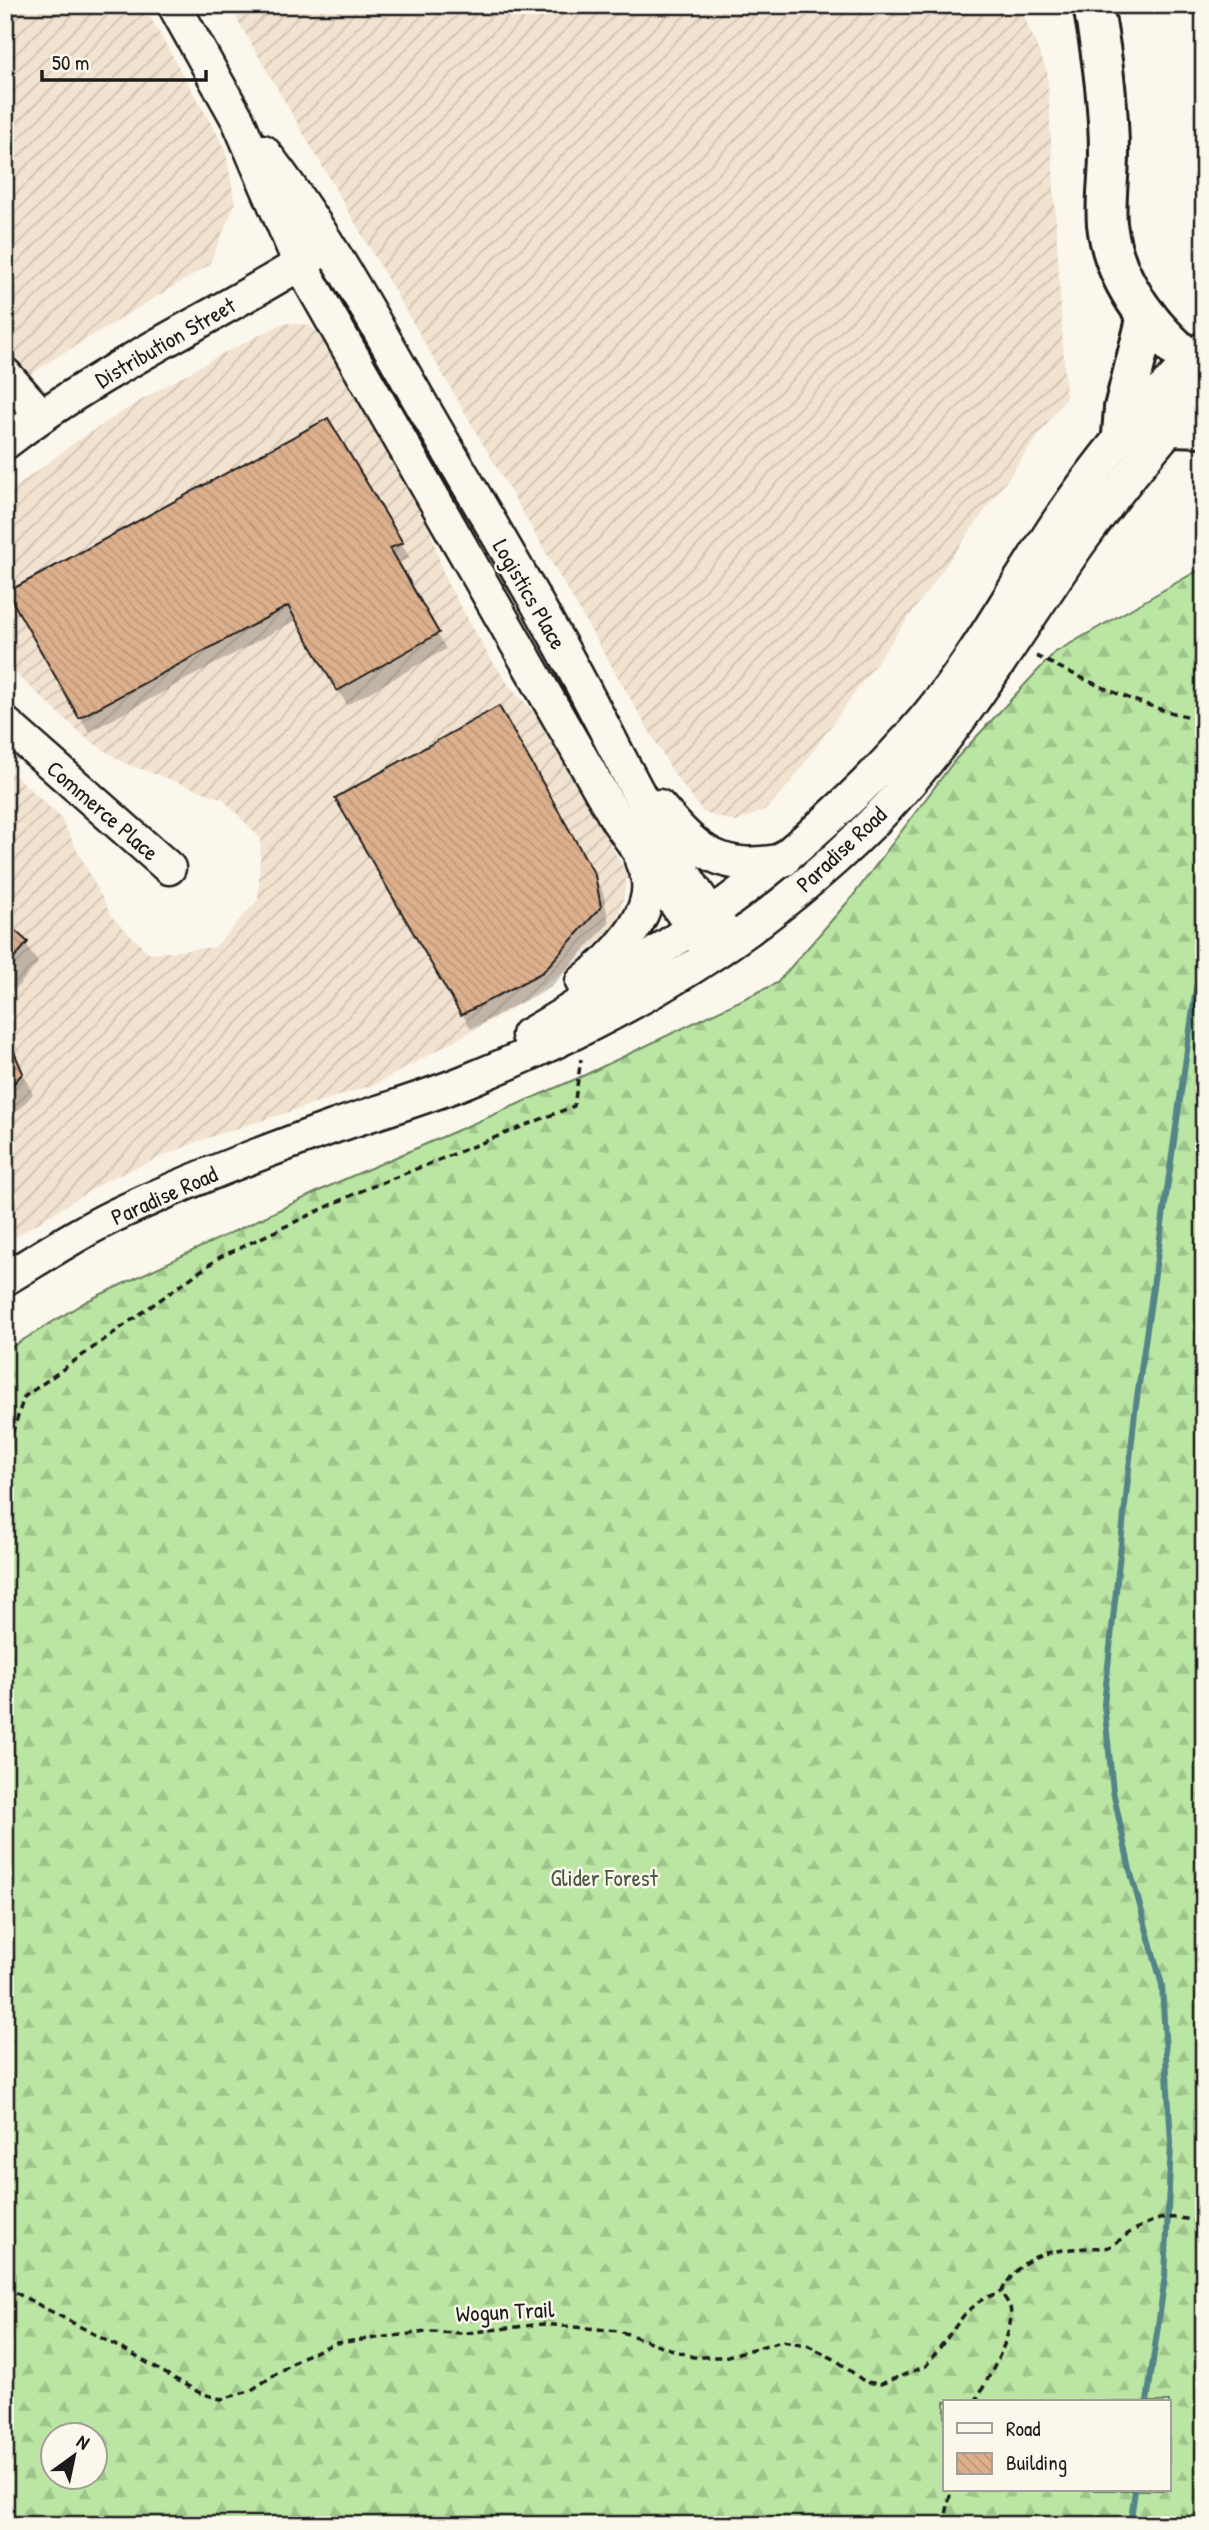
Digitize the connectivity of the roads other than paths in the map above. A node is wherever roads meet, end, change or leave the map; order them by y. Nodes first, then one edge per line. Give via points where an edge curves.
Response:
1 (174, 5) edge
2 (1093, 5) edge
3 (238, 120) junction
4 (328, 247) junction
5 (300, 264) junction
6 (1147, 316) junction
7 (1200, 368) edge
8 (5, 374) edge
9 (41, 415) junction
10 (1187, 426) edge
11 (1122, 435) junction
12 (5, 443) edge
13 (575, 671) junction
14 (5, 723) edge
15 (595, 781) junction
16 (638, 852) junction
17 (783, 860) junction
18 (169, 869) dead end
19 (702, 921) junction
20 (721, 948) junction
21 (484, 1057) junction
22 (331, 1128) junction
23 (5, 1279) edge

1 - 3 street, Logistics Place
2 - 6 highway via 1105,80 1110,244 1129,290
3 - 4 street, Logistics Place via 292,189
3 - 5 street, Logistics Place
4 - 5 street, Distribution Street
4 - 13 street, Logistics Place
4 - 15 street, Logistics Place via 319,267 327,288 568,712
5 - 9 street, Distribution Street
5 - 15 street, Logistics Place
6 - 7 highway
6 - 11 highway via 1124,408
7 - 10 street, Paradise Road
7 - 11 street, Paradise Road
8 - 9 street
9 - 12 street, Distribution Street
10 - 20 street, Paradise Road via 1117,491 982,690 902,792 830,863
11 - 17 street, Paradise Road via 1040,547 946,693 887,763
13 - 17 street, Paradise Road via 657,804 676,826 712,856 734,864
13 - 19 street, Logistics Place
14 - 18 street, Commerce Place
15 - 16 street, Logistics Place
16 - 19 street, Logistics Place
16 - 21 street via 648,881 646,901 616,953
17 - 19 street, Paradise Road
19 - 20 street, Logistics Place
19 - 21 street, Paradise Road via 550,1022
20 - 22 street, Paradise Road via 660,989 584,1028 463,1082
21 - 22 street, Paradise Road
22 - 23 street, Paradise Road via 121,1212

